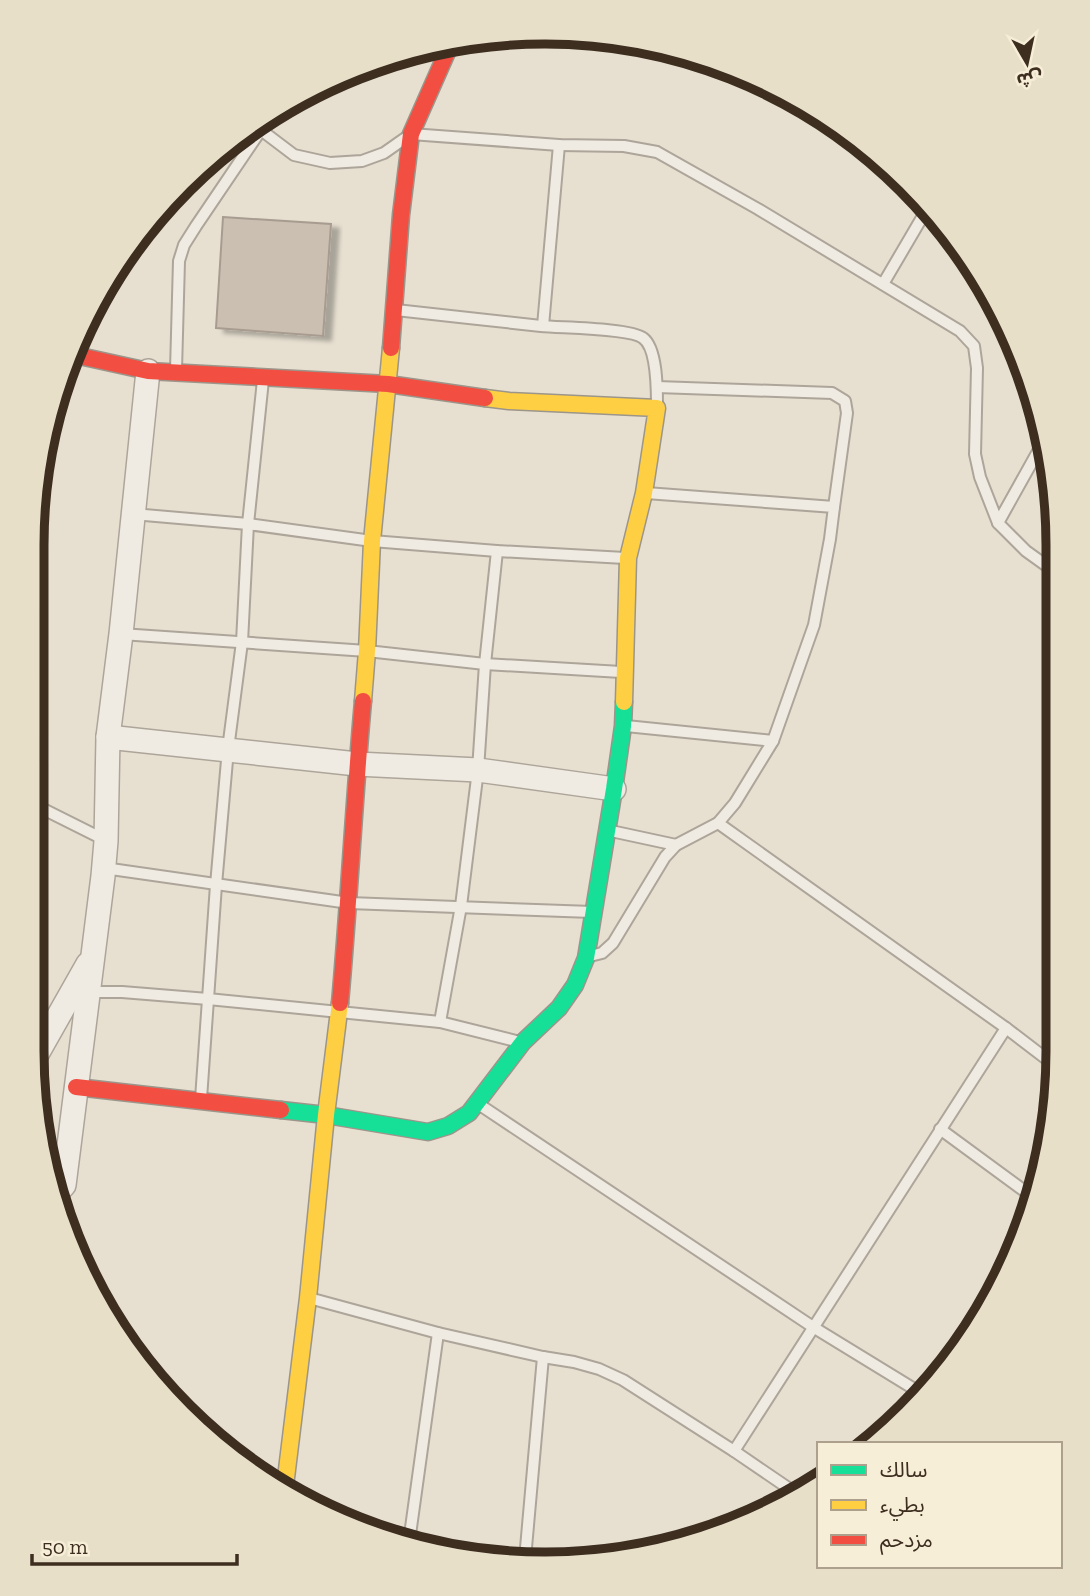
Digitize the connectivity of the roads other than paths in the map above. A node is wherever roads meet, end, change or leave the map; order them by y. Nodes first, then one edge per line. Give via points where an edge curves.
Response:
1 (447, 53) edge
2 (263, 131) edge
3 (258, 134) edge
4 (411, 134) junction
5 (559, 145) junction
6 (923, 217) edge
7 (883, 284) junction
8 (394, 310) junction
9 (543, 326) junction
10 (81, 356) edge
11 (148, 371) junction
12 (176, 372) junction
13 (264, 377) junction
14 (388, 384) junction
15 (657, 387) junction
16 (657, 408) junction
17 (1038, 452) edge
18 (643, 493) junction
19 (834, 507) junction
20 (133, 514) junction
21 (998, 523) junction
22 (248, 524) junction
23 (372, 541) junction
24 (497, 551) junction
25 (628, 558) junction
26 (1046, 565) edge
27 (121, 634) junction
28 (243, 642) junction
29 (368, 651) junction
30 (485, 664) junction
31 (625, 672) junction
32 (623, 726) junction
33 (108, 737) junction
34 (773, 741) junction
35 (228, 749) junction
36 (357, 764) junction
37 (478, 770) junction
38 (614, 789) junction
39 (44, 809) edge
40 (718, 823) junction
41 (607, 830) junction
42 (106, 841) junction
43 (676, 845) junction
44 (104, 869) junction
45 (216, 885) junction
46 (349, 903) junction
47 (461, 906) junction
48 (592, 912) junction
49 (93, 956) junction
50 (586, 958) junction
51 (89, 992) junction
52 (208, 999) junction
53 (339, 1013) junction
54 (440, 1022) junction
55 (1006, 1028) junction
56 (44, 1042) edge
57 (523, 1042) junction
58 (1046, 1058) edge
59 (76, 1087) junction
60 (200, 1101) junction
61 (477, 1103) junction
62 (326, 1115) junction
63 (940, 1129) junction
64 (63, 1186) edge
65 (1026, 1192) edge
66 (308, 1298) junction
67 (813, 1327) junction
68 (438, 1333) junction
69 (543, 1357) junction
70 (914, 1389) edge
71 (734, 1451) junction
72 (286, 1480) edge
73 (789, 1489) edge
74 (410, 1534) edge
75 (526, 1551) edge

1 - 4 street
2 - 4 lane via 294,155 330,163 362,161 384,153
3 - 12 lane via 181,253
4 - 5 lane
4 - 8 street
5 - 7 lane via 624,146 657,152
5 - 9 lane
6 - 7 lane
7 - 21 lane via 960,331 974,346 975,454
8 - 9 lane
8 - 14 street
9 - 15 lane via 628,332 643,338 651,349
10 - 11 street
11 - 12 street
11 - 20 street
12 - 13 street
13 - 14 street
13 - 22 lane
14 - 16 street via 509,401
14 - 23 street
15 - 16 lane
15 - 19 lane via 832,393 845,401
16 - 18 street
17 - 21 lane
18 - 19 lane
18 - 25 street
19 - 34 lane via 814,625
20 - 22 lane
20 - 27 street
21 - 26 lane
22 - 23 lane
22 - 28 lane
23 - 24 lane
23 - 29 street
24 - 25 lane
24 - 30 lane
25 - 31 street
27 - 28 lane
27 - 33 street
28 - 29 lane
28 - 35 lane
29 - 30 lane
29 - 36 street
30 - 31 lane
30 - 37 lane
31 - 32 street
32 - 34 lane
32 - 38 street
33 - 35 street
33 - 42 street
34 - 40 lane
35 - 36 street
35 - 45 lane
36 - 37 street
36 - 46 street
37 - 38 street
37 - 47 lane
38 - 41 street
39 - 42 lane
40 - 43 lane
40 - 55 lane
41 - 43 lane
41 - 48 street
42 - 44 street
43 - 50 lane via 613,943
44 - 45 lane
44 - 49 street
45 - 46 lane
45 - 52 lane
46 - 47 lane
46 - 53 street
47 - 48 lane
47 - 54 lane
48 - 50 street
49 - 51 street
49 - 56 street
50 - 57 street via 559,1008
51 - 52 lane
51 - 59 street
52 - 53 lane
52 - 60 lane
53 - 54 lane
53 - 62 street
54 - 57 lane
55 - 58 lane
55 - 63 lane
57 - 61 street
59 - 60 street
59 - 64 street
60 - 62 street
61 - 62 street via 448,1126 428,1132
61 - 67 lane
62 - 66 street
63 - 65 lane
63 - 67 lane
66 - 68 lane
66 - 72 street
67 - 70 lane
67 - 71 lane
68 - 69 lane
68 - 74 lane
69 - 71 lane via 623,1380
69 - 75 lane
71 - 73 lane

